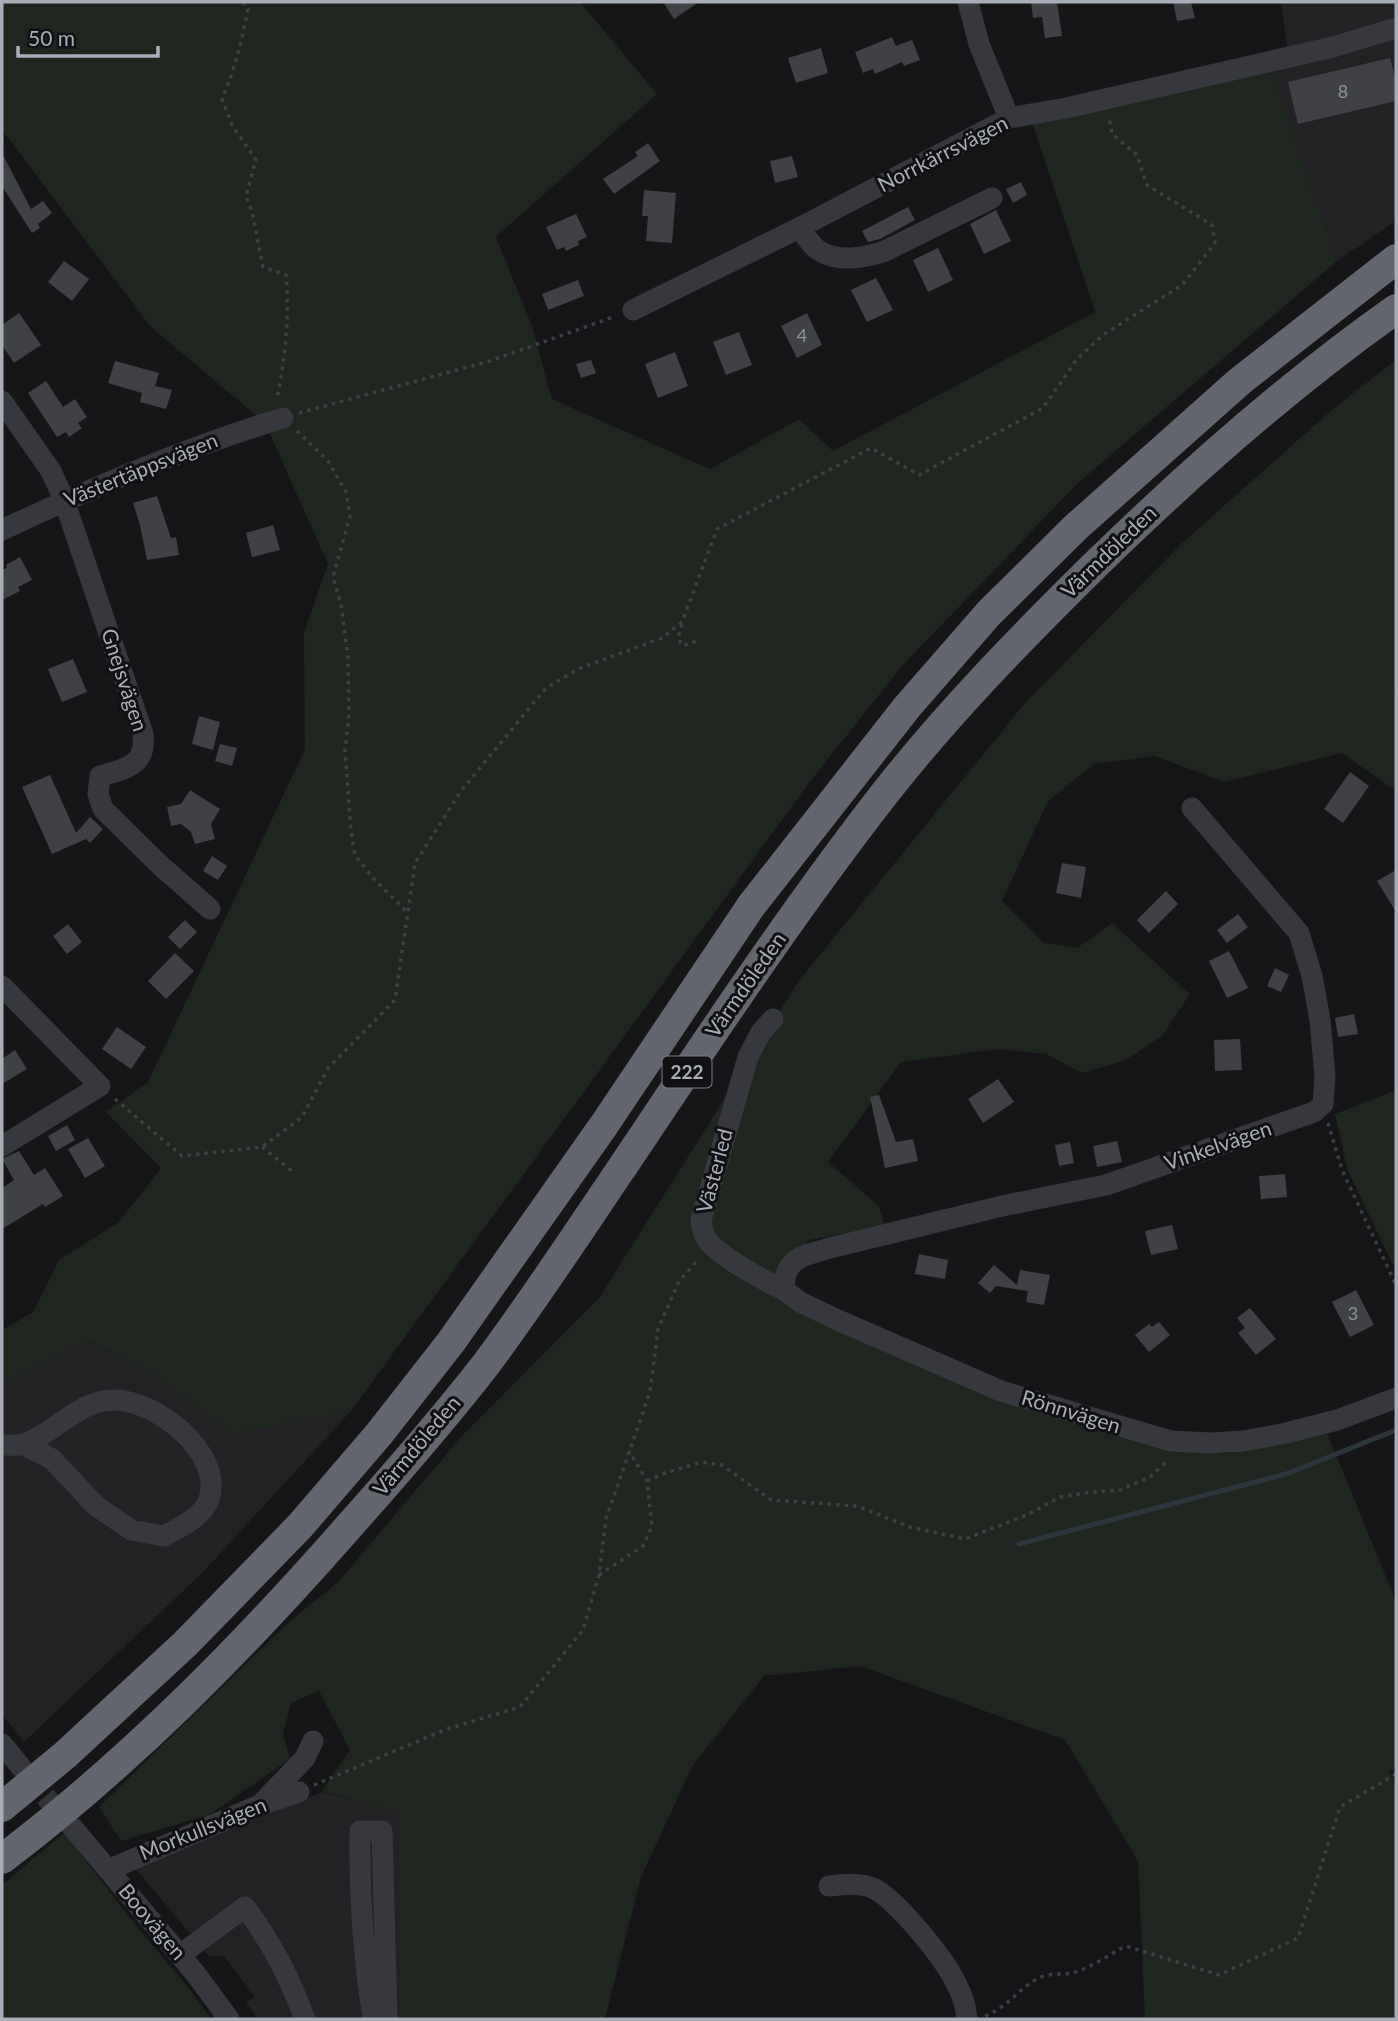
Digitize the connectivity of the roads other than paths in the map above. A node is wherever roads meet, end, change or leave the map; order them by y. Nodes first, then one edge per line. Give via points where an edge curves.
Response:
1 (968, 2) edge
2 (1396, 28) edge
3 (1009, 118) junction
4 (992, 198) dead end
5 (799, 228) junction
6 (1396, 259) edge
7 (1396, 309) edge
8 (633, 310) road end
9 (2, 401) edge
10 (283, 418) road end
11 (64, 500) junction
12 (2, 530) edge
13 (1192, 808) dead end
14 (210, 909) dead end
15 (2, 986) edge
16 (773, 1019) dead end
17 (2, 1146) edge
18 (784, 1290) junction
19 (1396, 1398) edge
20 (12, 1445) edge
21 (313, 1741) dead end
22 (2, 1744) edge
23 (21, 1767) tunnel mouth
24 (299, 1792) road end
25 (260, 1805) junction
26 (2, 1807) edge
27 (72, 1827) tunnel mouth
28 (2, 1859) edge
29 (108, 1870) junction
30 (829, 1886) dead end
31 (180, 1955) junction
32 (229, 2019) edge
33 (304, 2019) edge
34 (373, 2019) edge
35 (387, 2019) edge
36 (967, 2019) edge

1 - 3 street via 979,44
2 - 3 street, Norrkärrsvägen via 1343,45
3 - 5 street, Norrkärrsvägen
4 - 5 street via 867,258 819,250
5 - 8 street, Norrkärrsvägen
6 - 26 highway, Värmdöleden / 222 via 1240,381 1076,527 989,613 907,707 751,906 604,1125 379,1434 300,1525 185,1644
7 - 28 highway, Värmdöleden / 222 via 1287,392 1157,504 958,707 886,793 761,961 486,1363 385,1486 207,1679
9 - 11 street, Gnejsvägen via 51,471
10 - 11 street, Västertäppsvägen
11 - 12 street, Västertäppsvägen
11 - 14 street, Gnejsvägen via 144,742 137,761 100,776 98,794 103,809
13 - 18 street, Vinkelvägen via 1299,933 1320,1020 1323,1104 1314,1112 1106,1185 804,1256 787,1269
15 - 17 street via 100,1086
16 - 18 street, Västerled via 748,1057 703,1209 703,1230 712,1245
18 - 19 street, Rönnvägen via 800,1302 1001,1391 1150,1436 1187,1442 1243,1441 1305,1430
20 - 20 street via 95,1402 115,1399 134,1404 170,1422 192,1442 212,1481 208,1502 191,1521 164,1536 131,1530 95,1505 52,1459
21 - 25 street via 305,1758
22 - 23 street
24 - 25 street, Morkullsvägen
25 - 29 street, Morkullsvägen
27 - 29 street, Boovägen
29 - 31 street, Boovägen
30 - 36 street via 862,1885 894,1904 955,1980
31 - 32 street, Boovägen
31 - 33 street via 245,1907 270,1941
34 - 35 street via 363,1961 360,1830 382,1831

